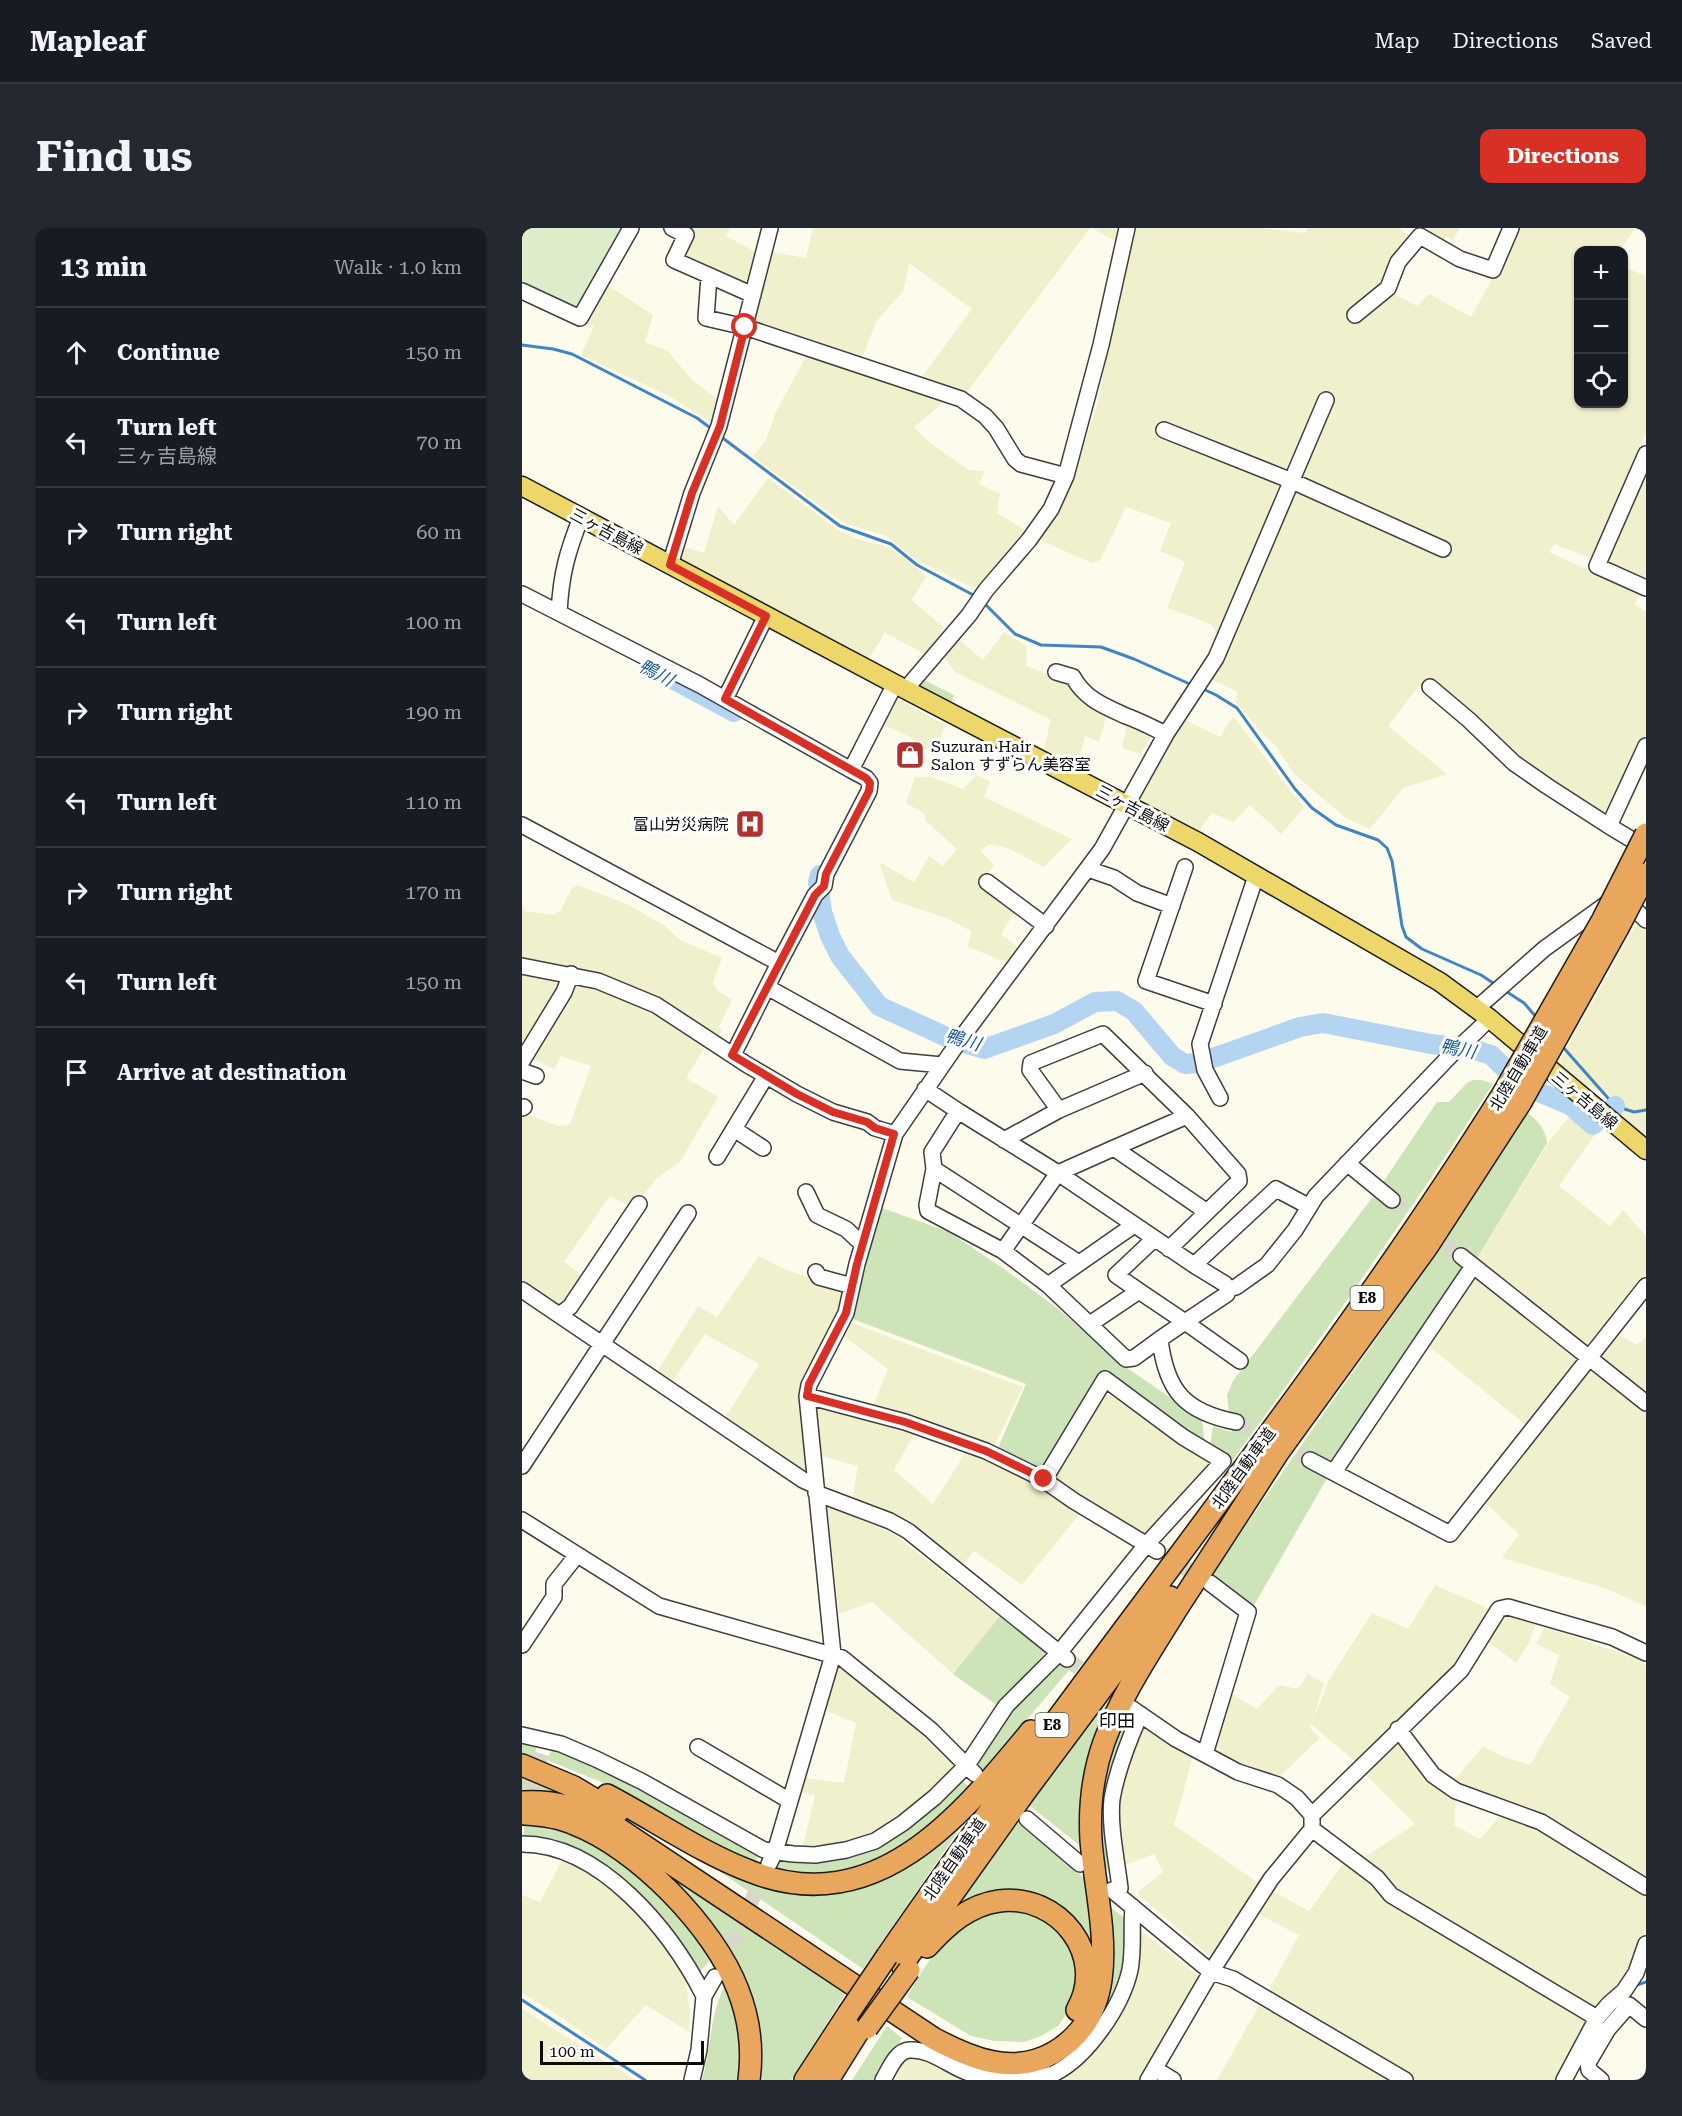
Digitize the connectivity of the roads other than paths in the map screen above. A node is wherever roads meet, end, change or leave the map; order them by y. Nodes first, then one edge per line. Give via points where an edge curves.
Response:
1 (631, 228) edge
2 (672, 228) edge
3 (770, 228) edge
4 (1127, 228) edge
5 (1511, 228) edge
6 (1414, 232) edge
7 (709, 276) junction
8 (522, 291) edge
9 (753, 295) junction
10 (1355, 315) dead end
11 (745, 327) junction
12 (1326, 400) dead end
13 (1164, 430) dead end
14 (1646, 454) edge
15 (1066, 476) junction
16 (1292, 481) junction
17 (522, 486) edge
18 (581, 517) junction
19 (1443, 549) dead end
20 (670, 565) junction
21 (1646, 588) edge
22 (522, 594) edge
23 (559, 613) junction
24 (766, 616) junction
25 (1056, 672) dead end
26 (900, 687) junction
27 (1430, 687) dead end
28 (725, 699) junction
29 (1166, 734) junction
30 (1646, 746) edge
31 (852, 770) junction
32 (1126, 804) junction
33 (522, 825) edge
34 (1609, 826) junction
35 (1637, 836) edge
36 (1185, 867) dead end
37 (1088, 869) junction
38 (1646, 872) edge
39 (1256, 876) junction
40 (987, 882) dead end
41 (1619, 895) junction
42 (1172, 906) junction
43 (1646, 920) edge
44 (1046, 926) junction
45 (779, 963) junction
46 (522, 966) edge
47 (571, 974) junction
48 (767, 987) junction
49 (1214, 1004) junction
50 (1483, 1014) junction
51 (732, 1055) junction
52 (522, 1061) edge
53 (942, 1065) junction
54 (1145, 1073) junction
55 (766, 1076) junction
56 (925, 1089) junction
57 (1512, 1097) junction
58 (1220, 1098) dead end
59 (1059, 1110) junction
60 (958, 1111) junction
61 (1187, 1116) junction
62 (734, 1129) junction
63 (894, 1134) junction
64 (1004, 1140) junction
65 (763, 1148) dead end
66 (1114, 1148) junction
67 (1646, 1150) edge
68 (717, 1157) dead end
69 (1347, 1163) junction
70 (934, 1169) junction
71 (1058, 1173) junction
72 (806, 1192) dead end
73 (1392, 1200) tunnel mouth
74 (639, 1204) dead end
75 (1308, 1206) junction
76 (688, 1212) dead end
77 (1207, 1212) junction
78 (1134, 1225) junction
79 (1020, 1226) junction
80 (1154, 1239) junction
81 (862, 1244) junction
82 (1169, 1249) junction
83 (1003, 1251) junction
84 (1079, 1263) junction
85 (1194, 1265) junction
86 (816, 1272) dead end
87 (1048, 1285) junction
88 (852, 1286) junction
89 (1646, 1286) edge
90 (1228, 1289) junction
91 (522, 1290) edge
92 (1139, 1291) junction
93 (559, 1315) junction
94 (1185, 1322) junction
95 (1090, 1324) junction
96 (1160, 1339) junction
97 (603, 1343) junction
98 (1588, 1357) junction
99 (1240, 1361) dead end
100 (807, 1396) junction
101 (1646, 1403) edge
102 (1236, 1422) tunnel mouth
103 (1279, 1451) junction
104 (1310, 1460) tunnel mouth
105 (522, 1466) edge
106 (1334, 1472) junction
107 (1044, 1479) junction
108 (816, 1489) junction
109 (1221, 1498) junction
110 (525, 1527) edge
111 (1152, 1548) junction
112 (577, 1555) junction
113 (1210, 1583) tunnel mouth
114 (522, 1645) edge
115 (1646, 1653) edge
116 (833, 1655) junction
117 (1063, 1656) junction
118 (1398, 1729) junction
119 (522, 1735) edge
120 (698, 1747) dead end
121 (1205, 1754) junction
122 (522, 1765) edge
123 (971, 1770) junction
124 (790, 1801) junction
125 (522, 1802) edge
126 (522, 1814) edge
127 (1027, 1819) dead end
128 (1312, 1822) junction
129 (522, 1844) edge
130 (772, 1858) junction
131 (1080, 1864) dead end
132 (1646, 1887) edge
133 (1133, 1907) junction
134 (1646, 1944) edge
135 (900, 1964) junction
136 (1211, 1972) junction
137 (715, 1977) tunnel mouth
138 (704, 1996) junction
139 (1597, 2018) junction
140 (1646, 2019) edge
141 (860, 2022) junction
142 (1151, 2074) edge
143 (692, 2080) edge
144 (749, 2080) edge
145 (805, 2080) edge
146 (828, 2080) edge
147 (834, 2080) edge
148 (883, 2080) edge
149 (1173, 2080) edge
150 (1405, 2080) edge
151 (1564, 2080) edge
152 (1601, 2080) edge

1 - 8 street via 580,318
2 - 7 street via 686,235 674,260
3 - 9 street
4 - 15 street
5 - 6 street via 1493,270 1460,259
6 - 10 street via 1388,288
7 - 9 street
7 - 11 street via 706,318
9 - 11 street
11 - 15 street via 961,399 985,416 1021,464
11 - 20 street via 720,426 692,493
12 - 16 street
13 - 16 street
14 - 21 street via 1598,566
15 - 26 street via 1051,509 1029,540
16 - 19 street
16 - 29 street via 1216,658
17 - 18 main road, 三ヶ吉島線
18 - 20 main road, 三ヶ吉島線
18 - 23 street via 561,578
20 - 24 main road, 三ヶ吉島線
22 - 23 street
23 - 28 street
24 - 26 main road, 三ヶ吉島線
24 - 28 street
25 - 29 street via 1073,677 1079,688 1105,708
26 - 31 street
26 - 32 main road, 三ヶ吉島線
27 - 34 street via 1514,763
28 - 31 street
29 - 32 street
30 - 34 street
31 - 45 street via 866,778 869,791 826,874 824,886 815,895
32 - 37 street
32 - 39 main road, 三ヶ吉島線
33 - 45 street
34 - 35 street
35 - 57 highway, 北陸自動車道 / E8, bridge via 1602,921
36 - 42 street
37 - 42 street
37 - 44 street
38 - 41 street
38 - 57 highway, 北陸自動車道 / E8, bridge via 1602,959
39 - 49 street
39 - 50 main road, 三ヶ吉島線 via 1440,982
40 - 44 street
41 - 43 street
41 - 50 street via 1544,949
42 - 49 street via 1146,981
44 - 53 street
45 - 48 street
46 - 47 street
47 - 51 street via 656,1005
47 - 52 street
48 - 51 street
48 - 53 street via 900,1061
49 - 58 street via 1200,1054
50 - 67 main road, 三ヶ吉島線
50 - 69 street via 1476,1033
51 - 55 street
53 - 56 street
54 - 59 street
54 - 59 street via 1103,1034 1031,1063 1030,1070
54 - 61 street
55 - 62 street
55 - 63 street via 833,1112
56 - 60 street
56 - 63 street
57 - 103 highway, 北陸自動車道 / E8 via 1427,1247
57 - 109 highway, 北陸自動車道 / E8
59 - 64 street
60 - 64 street
60 - 70 street via 932,1152
61 - 66 street
61 - 77 street via 1238,1174 1239,1181
62 - 65 street
62 - 68 street
63 - 81 street
64 - 71 street
66 - 71 street
66 - 77 street
69 - 73 street
69 - 75 street
70 - 79 street
70 - 83 street via 928,1211
71 - 78 street
71 - 79 street
72 - 81 street via 817,1215 846,1229
74 - 93 street via 570,1307
75 - 85 street via 1276,1189
75 - 90 street via 1267,1266
76 - 97 street
77 - 82 street
78 - 80 street
78 - 84 street
79 - 83 street
79 - 84 street
80 - 82 street
80 - 92 street via 1116,1275
81 - 88 street
82 - 85 street
83 - 87 street
84 - 87 street
85 - 90 street
86 - 88 street via 819,1277
87 - 95 street
88 - 100 street via 846,1313 809,1384
89 - 98 street
90 - 94 street via 1227,1294
91 - 93 street
92 - 94 street
92 - 95 street
93 - 97 street
94 - 96 street
94 - 99 street
95 - 96 street via 1126,1359 1134,1358
96 - 102 street via 1170,1382 1178,1395 1204,1413
97 - 105 street
97 - 108 street
98 - 101 street
98 - 106 street via 1450,1534
98 - 106 street via 1467,1261
100 - 107 street via 905,1422 986,1451
100 - 108 street
103 - 125 highway via 1144,1661 1110,1726 1097,1765 1091,1803 1091,1841 1104,1948 1101,1981 1082,2027 1046,2057 1000,2063 952,2048 607,1821 576,1807
103 - 135 highway, 北陸自動車道 / E8
104 - 106 street
107 - 111 street
107 - 111 street via 1105,1379 1183,1437 1223,1461
108 - 116 street
108 - 117 street via 908,1531
109 - 122 highway via 1020,1744 964,1806 924,1844 868,1876 808,1884 770,1878 708,1852 594,1788
109 - 135 highway, 北陸自動車道 / E8 via 1011,1780
110 - 112 street
111 - 117 street
112 - 114 street via 554,1584 554,1597
112 - 116 street via 659,1606
113 - 121 street via 1248,1612
115 - 118 street via 1612,1637 1508,1607 1499,1609 1461,1670
116 - 123 street via 842,1658 922,1723
116 - 124 street
117 - 123 street via 1006,1706
118 - 128 street
118 - 132 street via 1433,1775 1456,1791 1541,1822
119 - 130 street via 544,1747 561,1744 614,1768
120 - 124 street
121 - 128 street via 1238,1772 1278,1785 1297,1798
121 - 133 street via 1136,1711 1112,1802 1120,1888 1115,1893
122 - 135 highway via 591,1797 914,2011 977,2045 1023,2050 1037,2046 1062,2030 1084,1996 1083,1954 1072,1931 1042,1906 1014,1900 984,1904 955,1920 926,1948
123 - 130 street via 875,1841 816,1855
124 - 130 street
126 - 144 highway via 573,1823 605,1839 656,1879 691,1914 720,1953 738,1990 749,2030
127 - 131 street
128 - 136 street
128 - 139 street via 1391,1895
129 - 138 street via 557,1849 608,1876 669,1940
133 - 136 street
133 - 148 street via 1129,1972 1117,2006 1075,2059 1053,2074 1035,2078 986,2077 965,2073 921,2051 907,2050
134 - 139 street via 1636,1973
135 - 141 highway, 北陸自動車道 / E8
136 - 142 street
136 - 150 street via 1233,1979
137 - 138 street
138 - 143 street
139 - 151 street
140 - 152 street via 1629,2005 1608,2029 1588,2063 1589,2070
141 - 145 highway, 北陸自動車道 / E8
141 - 146 highway, 北陸自動車道 / E8
141 - 147 highway
142 - 149 street

